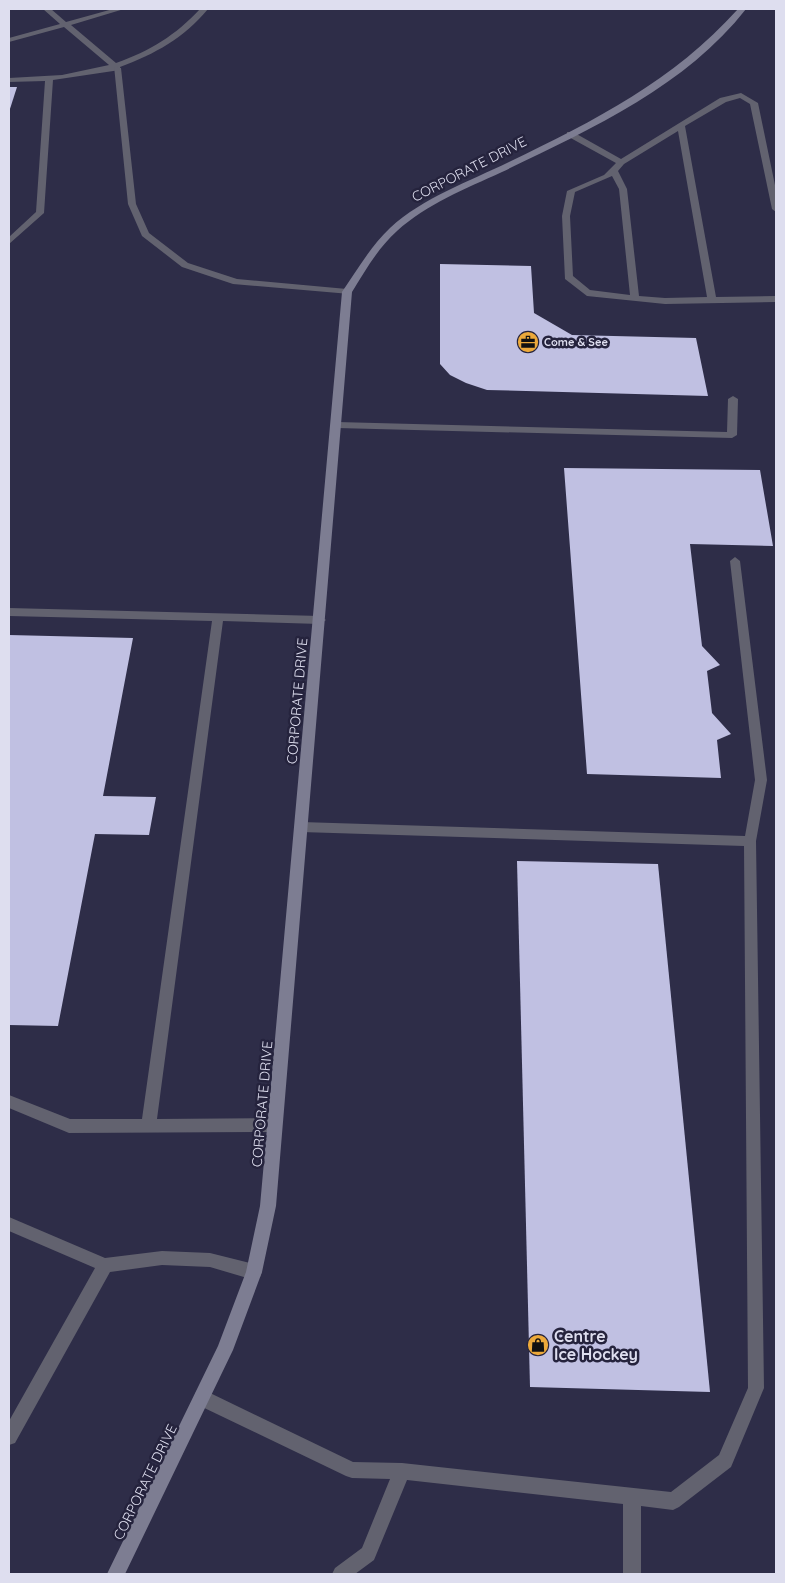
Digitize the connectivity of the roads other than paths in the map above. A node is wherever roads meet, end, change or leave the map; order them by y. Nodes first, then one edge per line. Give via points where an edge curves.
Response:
1 (47, 9) edge
2 (120, 9) edge
3 (204, 9) edge
4 (742, 9) edge
5 (65, 24) junction
6 (9, 40) edge
7 (117, 68) junction
8 (9, 80) edge
9 (49, 80) junction
10 (681, 125) junction
11 (570, 134) junction
12 (621, 162) junction
13 (613, 170) junction
14 (776, 210) edge
15 (9, 241) edge
16 (347, 292) junction
17 (635, 298) junction
18 (776, 299) edge
19 (712, 301) junction
20 (732, 399) dead end
21 (337, 425) junction
22 (735, 561) dead end
23 (9, 612) edge
24 (218, 618) junction
25 (320, 620) junction
26 (301, 827) junction
27 (750, 841) junction
28 (9, 1101) edge
29 (275, 1125) junction
30 (149, 1126) junction
31 (9, 1224) edge
32 (105, 1265) junction
33 (254, 1272) junction
34 (202, 1398) junction
35 (9, 1437) edge
36 (402, 1472) junction
37 (632, 1497) junction
38 (116, 1574) edge
39 (341, 1574) edge
40 (632, 1574) edge

1 - 5 street
2 - 5 street
3 - 7 street via 196,20 170,41
4 - 11 street, CORPORATE DRIVE via 690,60 635,100
5 - 6 street
5 - 7 street
7 - 9 street
7 - 16 street via 132,204 145,234 185,265 236,282
8 - 9 street
9 - 15 street via 40,213
10 - 12 street
10 - 14 street via 723,100 741,95 754,103
10 - 19 street
11 - 12 street
11 - 16 street, CORPORATE DRIVE via 423,206 392,232 368,259
12 - 13 street
13 - 17 street via 624,189
13 - 17 street via 607,177 571,191 566,216 568,277 587,293
16 - 21 street, CORPORATE DRIVE
17 - 19 street
18 - 19 street
20 - 21 street via 732,434
21 - 25 street, CORPORATE DRIVE
22 - 27 street via 761,780
23 - 24 street
24 - 25 street
24 - 30 street
25 - 26 street, CORPORATE DRIVE
26 - 27 street
26 - 29 street, CORPORATE DRIVE
27 - 37 street via 756,1388 725,1461 674,1501
28 - 30 street via 69,1126
29 - 30 street
29 - 33 street, CORPORATE DRIVE via 268,1206
31 - 32 street
32 - 33 street via 162,1258 210,1260
32 - 35 street
33 - 34 street, CORPORATE DRIVE via 225,1350
34 - 36 street via 352,1470
34 - 38 street, CORPORATE DRIVE
36 - 37 street
36 - 39 street via 368,1554
37 - 40 street

